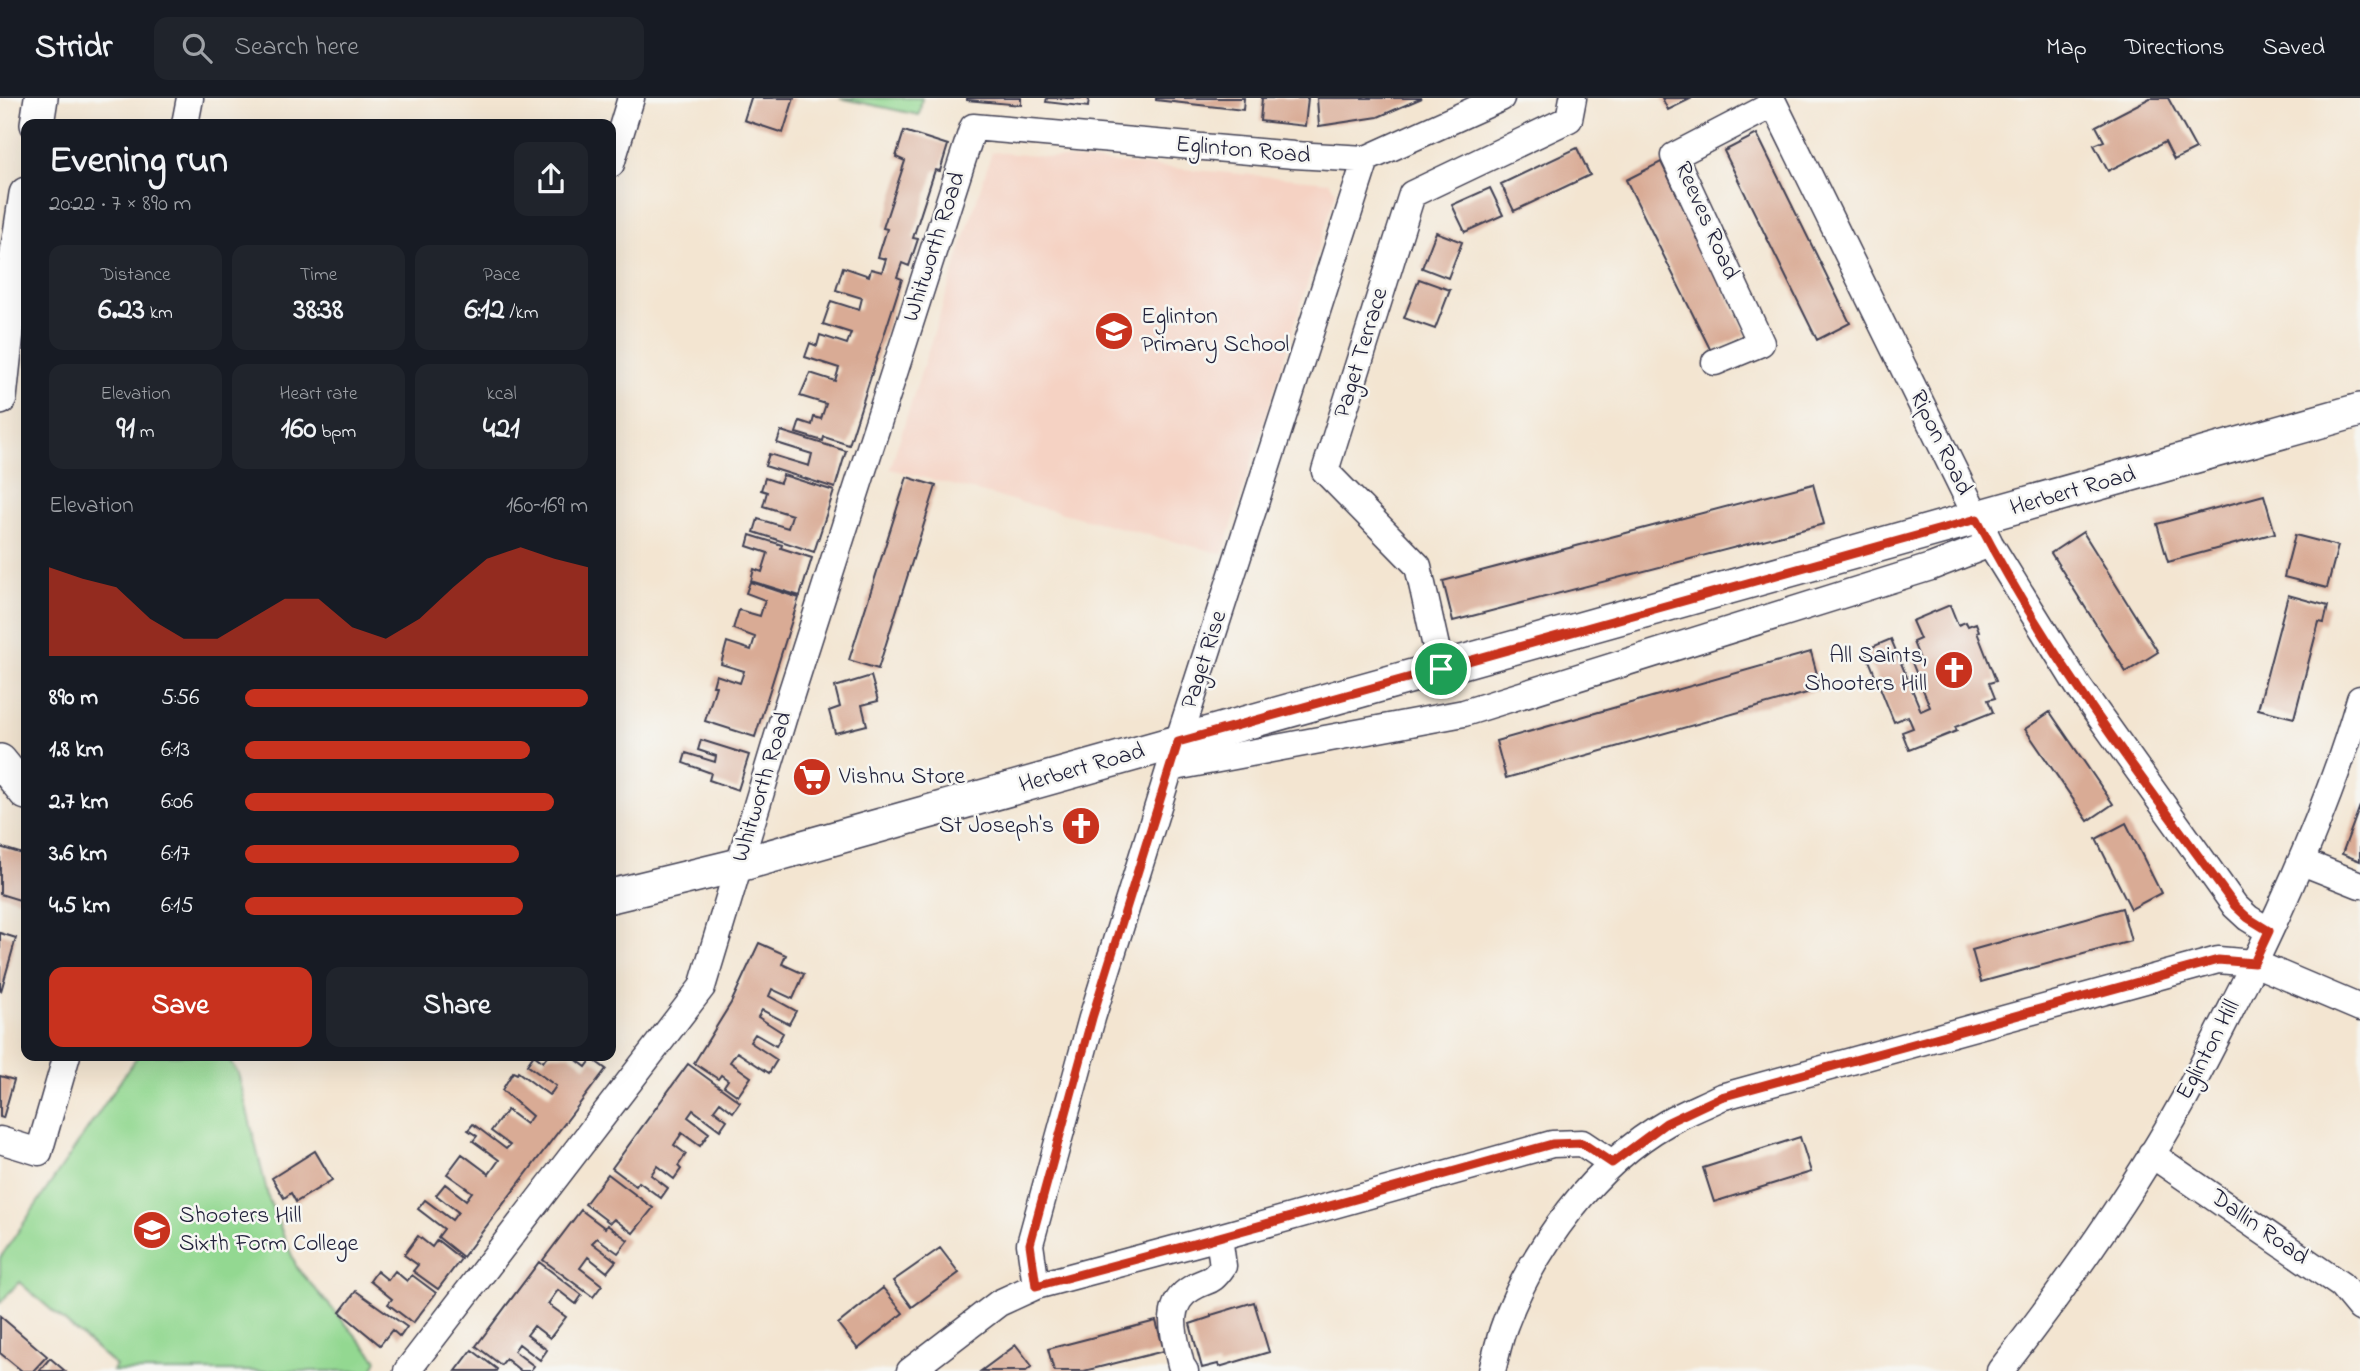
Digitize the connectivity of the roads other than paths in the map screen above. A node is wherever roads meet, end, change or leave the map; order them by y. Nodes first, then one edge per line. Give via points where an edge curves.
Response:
1 (41, 98) edge
2 (190, 98) edge
3 (631, 98) edge
4 (1501, 98) edge
5 (1573, 98) edge
6 (1773, 101) edge
7 (38, 119) edge
8 (186, 119) edge
9 (973, 127) joint
10 (616, 148) edge
11 (1366, 159) junction
12 (21, 265) edge
13 (19, 293) edge
14 (1716, 362) dead end
15 (0, 398) edge
16 (2360, 410) edge
17 (1984, 531) junction
18 (1441, 669) junction
19 (2360, 699) edge
20 (1174, 755) junction
21 (0, 761) edge
22 (21, 787) edge
23 (2302, 862) junction
24 (739, 865) junction
25 (2360, 886) edge
26 (616, 895) edge
27 (2269, 931) junction
28 (2254, 963) junction
29 (2360, 1008) edge
30 (65, 1061) edge
31 (0, 1140) edge
32 (2151, 1154) junction
33 (1612, 1163) junction
34 (1219, 1237) junction
35 (1036, 1286) junction
36 (2360, 1308) edge
37 (407, 1371) edge
38 (910, 1371) edge
39 (1185, 1371) edge
40 (1492, 1371) edge
41 (2000, 1371) edge

1 - 7 street
2 - 8 street
3 - 10 street
4 - 11 street, Eglinton Road
5 - 18 street, Paget Terrace via 1569,119 1412,194 1325,471 1418,566
6 - 14 street, Reeves Road via 1674,156 1761,343
6 - 17 street, Ripon Road
9 - 11 street, Eglinton Road
9 - 24 street, Whitworth Road
11 - 20 street, Paget Rise
12 - 13 street
13 - 15 street
16 - 17 street, Herbert Road
17 - 18 street, Herbert Road
17 - 20 street, Herbert Road via 1931,567 1464,713
17 - 27 street, Ripon Road via 2071,676 2134,767 2235,906
18 - 20 street, Herbert Road
19 - 23 street, Eglinton Hill
20 - 24 street, Herbert Road
20 - 35 street, Paget Rise via 1092,1018 1030,1244
21 - 22 street
23 - 25 street
23 - 27 street, Eglinton Hill
24 - 26 street, Herbert Road
24 - 37 street, Whitworth Road via 702,987
27 - 28 street, Eglinton Hill
28 - 29 street
28 - 32 street, Eglinton Hill
28 - 33 street via 2218,960 1721,1097 1666,1123
30 - 31 street via 39,1152
32 - 36 street, Dallin Road via 2342,1285
32 - 41 street, Eglinton Hill via 2076,1269
33 - 34 street via 1582,1143 1552,1144
33 - 40 street via 1572,1207 1533,1265 1505,1324
34 - 35 street
34 - 39 street via 1223,1266 1214,1279 1191,1288 1176,1301 1171,1321
35 - 38 street via 999,1303

